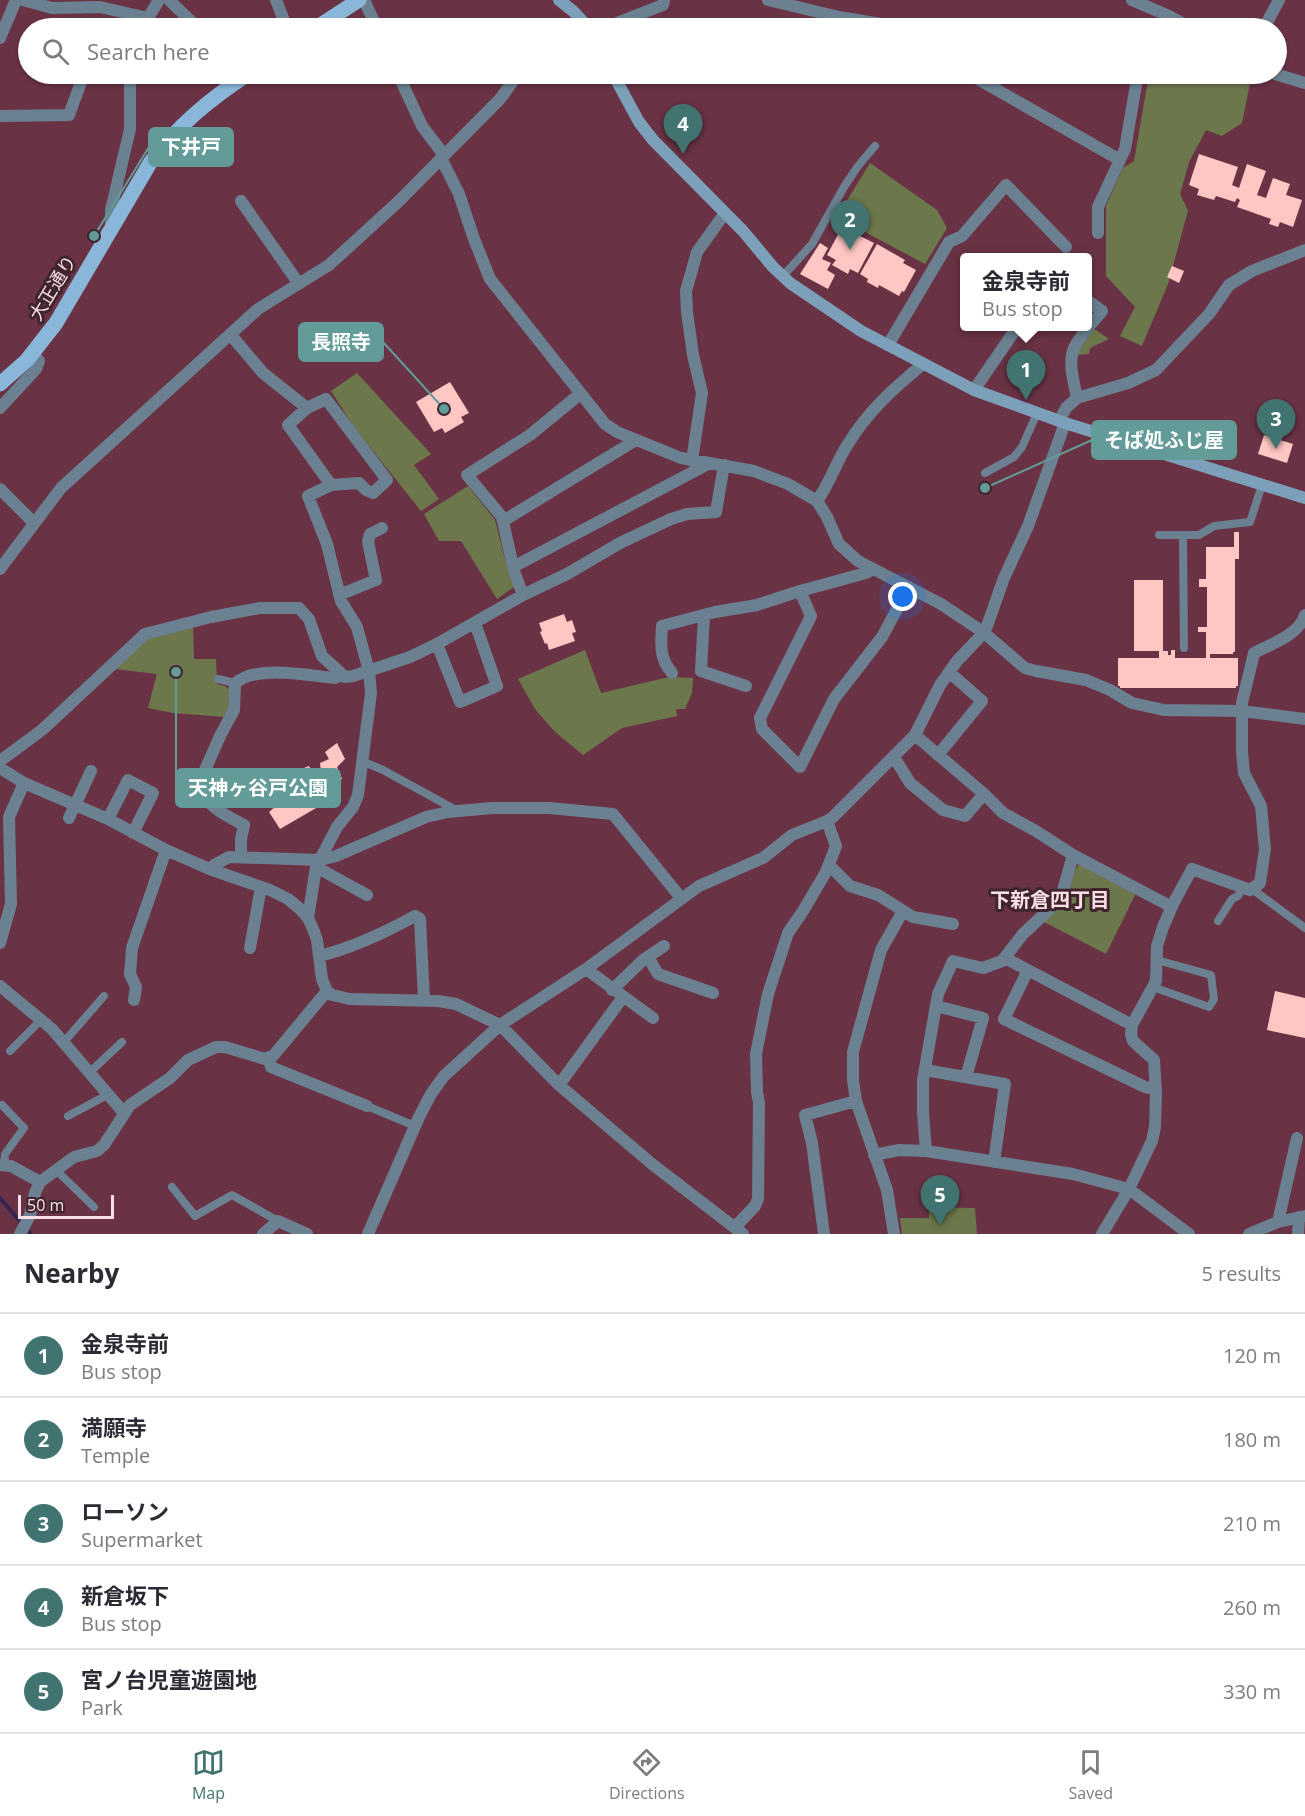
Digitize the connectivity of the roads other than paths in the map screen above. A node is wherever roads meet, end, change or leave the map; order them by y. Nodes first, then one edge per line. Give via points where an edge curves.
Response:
1 (16, 0) edge
2 (23, 0) edge
3 (159, 0) edge
4 (169, 0) edge
5 (276, 0) edge
6 (358, 0) edge
7 (364, 0) edge
8 (559, 0) edge
9 (664, 0) edge
10 (768, 0) edge
11 (1132, 0) edge
12 (1279, 0) edge
13 (131, 18) edge
14 (148, 18) edge
15 (188, 18) edge
16 (283, 18) edge
17 (331, 18) edge
18 (372, 18) edge
19 (578, 18) edge
20 (630, 18) edge
21 (845, 18) edge
22 (1173, 18) edge
23 (1269, 18) edge
24 (0, 38) edge
25 (1287, 77) edge
26 (1305, 82) edge
27 (80, 84) edge
28 (133, 84) edge
29 (234, 84) edge
30 (403, 84) edge
31 (511, 84) edge
32 (618, 84) edge
33 (987, 84) edge
34 (1136, 84) edge
35 (0, 116) edge
36 (875, 146) dead end
37 (442, 156) junction
38 (1120, 160) junction
39 (241, 201) dead end
40 (725, 213) junction
41 (111, 229) junction
42 (1098, 233) dead end
43 (1066, 247) dead end
44 (1305, 250) edge
45 (783, 276) junction
46 (299, 284) junction
47 (1092, 304) edge
48 (1092, 324) edge
49 (1015, 331) edge
50 (1087, 331) edge
51 (230, 334) junction
52 (888, 345) junction
53 (33, 354) junction
54 (923, 364) junction
55 (0, 384) edge
56 (974, 390) junction
57 (580, 394) junction
58 (1077, 398) junction
59 (0, 408) edge
60 (307, 408) junction
61 (1036, 413) junction
62 (1062, 422) junction
63 (636, 440) junction
64 (692, 460) junction
65 (710, 463) junction
66 (724, 465) junction
67 (985, 473) dead end
68 (1262, 484) junction
69 (331, 485) junction
70 (0, 489) edge
71 (1305, 498) edge
72 (817, 501) junction
73 (503, 521) junction
74 (34, 523) junction
75 (382, 528) dead end
76 (1159, 535) dead end
77 (1183, 535) junction
78 (513, 567) junction
79 (873, 569) junction
80 (0, 570) edge
81 (909, 587) junction
82 (800, 591) junction
83 (339, 595) junction
84 (523, 595) junction
85 (704, 615) junction
86 (1305, 615) edge
87 (475, 623) junction
88 (983, 632) junction
89 (437, 644) junction
90 (1184, 648) dead end
91 (369, 671) junction
92 (950, 672) junction
93 (672, 673) dead end
94 (342, 675) junction
95 (218, 680) dead end
96 (235, 684) junction
97 (746, 686) dead end
98 (1242, 711) junction
99 (1305, 719) edge
100 (915, 735) junction
101 (938, 755) junction
102 (894, 757) junction
103 (0, 761) edge
104 (362, 761) junction
105 (0, 768) edge
106 (90, 771) dead end
107 (24, 783) junction
108 (984, 794) junction
109 (75, 805) junction
110 (457, 811) junction
111 (69, 818) dead end
112 (108, 819) junction
113 (827, 821) junction
114 (133, 833) junction
115 (166, 850) junction
116 (1073, 855) junction
117 (241, 857) junction
118 (318, 863) junction
119 (829, 865) junction
120 (212, 870) junction
121 (261, 887) junction
122 (1248, 888) junction
123 (367, 895) dead end
124 (681, 898) junction
125 (1172, 907) junction
126 (903, 911) junction
127 (308, 918) junction
128 (1218, 921) dead end
129 (953, 924) dead end
130 (1305, 928) edge
131 (0, 943) edge
132 (664, 946) dead end
133 (250, 948) dead end
134 (319, 956) junction
135 (648, 957) junction
136 (1005, 958) junction
137 (1156, 960) junction
138 (586, 969) junction
139 (1028, 970) junction
140 (0, 986) edge
141 (1153, 987) junction
142 (612, 990) junction
143 (327, 991) junction
144 (712, 993) dead end
145 (104, 996) dead end
146 (623, 998) junction
147 (134, 1000) dead end
148 (424, 1000) junction
149 (936, 1006) junction
150 (653, 1018) dead end
151 (41, 1020) junction
152 (500, 1025) junction
153 (1132, 1025) junction
154 (64, 1042) junction
155 (122, 1042) dead end
156 (10, 1051) dead end
157 (269, 1058) junction
158 (925, 1070) junction
159 (90, 1072) junction
160 (966, 1077) junction
161 (559, 1085) junction
162 (1156, 1089) junction
163 (109, 1094) junction
164 (856, 1101) junction
165 (2, 1105) dead end
166 (367, 1106) joint
167 (124, 1113) junction
168 (68, 1116) dead end
169 (415, 1126) junction
170 (1297, 1138) dead end
171 (926, 1151) junction
172 (874, 1155) junction
173 (994, 1162) junction
174 (2, 1165) edge
175 (56, 1170) junction
176 (40, 1182) junction
177 (172, 1188) dead end
178 (1128, 1189) junction
179 (94, 1207) dead end
180 (1302, 1216) edge
181 (278, 1221) junction
182 (1278, 1222) junction
183 (739, 1230) edge
184 (20, 1234) edge
185 (263, 1234) edge
186 (308, 1234) edge
187 (368, 1234) edge
188 (824, 1234) edge
189 (894, 1234) edge
190 (1102, 1234) edge
191 (1189, 1234) edge
192 (1249, 1234) edge
193 (1298, 1234) edge

1 - 24 street
2 - 13 street via 52,8 100,7
3 - 14 street
4 - 15 street
5 - 16 street
6 - 17 main road
7 - 18 street
8 - 19 street
9 - 20 street via 663,5
10 - 21 street
11 - 22 street
12 - 23 street
25 - 26 street
27 - 35 street via 69,115
28 - 41 street via 130,129 111,210
29 - 41 main road, 大正通り via 164,144
30 - 37 street via 422,126
31 - 37 street
32 - 40 street via 653,140
33 - 38 street
34 - 38 street
36 - 45 lane via 844,187 812,244
37 - 46 street via 329,265
37 - 57 street via 490,279
38 - 42 street via 1098,207
39 - 46 street
40 - 45 street
40 - 64 street via 697,252 686,291 693,355 702,393
41 - 53 main road, 大正通り via 56,323
43 - 52 street via 1006,185 962,236 949,242
44 - 58 street via 1252,271 1229,285 1209,314 1156,370
45 - 52 street via 861,331
46 - 51 street via 258,309
47 - 48 street via 1102,311
49 - 56 street
50 - 58 street via 1072,356
51 - 60 street via 263,373
51 - 74 street via 61,488
52 - 54 street
53 - 55 main road, 大正通り
53 - 59 street via 39,361 36,369
54 - 56 street
54 - 72 street via 876,406 847,445
56 - 61 street
57 - 63 street via 605,424
57 - 73 street via 530,435 467,475
58 - 62 street via 1066,408
60 - 69 street via 288,425
60 - 69 street via 326,399 387,480 373,493 359,483
61 - 62 street
61 - 67 lane via 1014,457
62 - 68 street
62 - 88 street via 1028,526
63 - 64 street
63 - 73 street
64 - 65 street
65 - 66 street
65 - 78 street
66 - 72 street via 788,484
66 - 84 street via 716,512 671,519
68 - 71 street
68 - 77 lane via 1250,522 1214,526 1199,535
69 - 83 street via 308,496 327,544
70 - 74 street
72 - 79 street via 839,544
73 - 78 street
74 - 80 street
75 - 83 street via 370,534 368,542 376,580
76 - 77 lane
77 - 90 lane
78 - 84 street
79 - 81 street
79 - 82 street
81 - 82 street via 882,637 834,699 800,767 762,729 760,718 811,616
81 - 88 street
82 - 85 street via 758,605
83 - 91 street via 357,627
84 - 87 street
85 - 93 street via 662,626 661,653 664,665
85 - 97 street via 701,670
86 - 98 street via 1291,633 1254,652
87 - 89 street
87 - 89 street via 497,686 460,702
88 - 92 street
88 - 98 street via 1025,668 1086,680 1132,703 1164,710
89 - 91 street
91 - 94 street
91 - 104 street via 371,693
92 - 100 street
92 - 101 street via 982,701
94 - 96 street via 335,678 269,672 241,678
94 - 103 street via 322,656 309,619 299,608 260,608 167,628 146,634 42,730
95 - 96 lane
96 - 117 street via 234,710 198,786 218,811 244,825
98 - 99 street
98 - 122 street via 1244,773 1261,806 1264,849 1260,883
100 - 101 street
100 - 102 street
101 - 108 street
102 - 108 street via 910,783 943,810 965,816
102 - 113 street
104 - 110 lane
104 - 118 street via 353,807
105 - 107 street
106 - 109 street
107 - 109 street
107 - 131 street via 9,817 11,904
108 - 116 street via 1003,813
109 - 111 street
109 - 112 street
110 - 118 street via 426,817
110 - 124 street via 549,808 613,813
112 - 114 street
112 - 114 street via 128,780 153,793
113 - 119 street via 836,846
113 - 124 street via 792,835 763,858
114 - 115 street
115 - 120 street
115 - 147 street via 132,948
116 - 125 street
116 - 136 street via 1062,894
117 - 118 street
117 - 120 street via 229,856
118 - 123 street
118 - 127 street
119 - 126 street via 850,886 878,895
119 - 183 street via 788,933 768,994 756,1054 758,1199
120 - 121 street
121 - 127 street via 288,899
121 - 133 street
122 - 125 street via 1192,869
122 - 128 lane via 1232,899
122 - 130 lane
124 - 138 street
125 - 137 street via 1157,946
126 - 129 street via 913,917
126 - 164 street via 881,950 855,1043 852,1080
127 - 134 street
132 - 135 street
134 - 143 street
134 - 148 street via 378,936 415,916 420,919
135 - 142 street
135 - 144 street via 658,974
136 - 139 street
136 - 149 street via 983,968 953,960
137 - 141 street
137 - 141 lane via 1211,975 1214,999 1209,1007
138 - 142 street
138 - 152 street
139 - 153 street
139 - 162 street via 1004,1019
140 - 151 street
141 - 153 street
142 - 146 street
143 - 148 street via 341,998
143 - 157 street
145 - 154 lane
146 - 150 street
146 - 161 street
148 - 152 street via 456,1004
149 - 158 street
149 - 160 street via 983,1018
151 - 154 street
151 - 156 lane
152 - 161 street
152 - 169 street via 444,1076
153 - 162 street via 1133,1041 1154,1060
154 - 159 street
155 - 159 lane
157 - 166 street via 272,1067
157 - 167 street via 216,1047 188,1060
158 - 160 street
158 - 171 street
159 - 163 street
160 - 173 street via 1005,1084
161 - 183 street via 652,1164
162 - 178 street via 1152,1142
163 - 167 street
163 - 168 lane
164 - 172 street
164 - 188 street via 805,1115
165 - 174 lane via 24,1128 5,1154
166 - 169 lane
167 - 175 street via 98,1151 74,1157
169 - 187 street
170 - 182 street
171 - 172 street via 899,1150
171 - 173 street
172 - 189 street via 887,1190
173 - 178 street via 1073,1174
174 - 176 street
175 - 176 street
175 - 179 lane
176 - 184 street
177 - 181 lane via 195,1216 232,1195
178 - 190 street
178 - 191 street
180 - 182 street
180 - 193 street
181 - 185 street
181 - 186 street
182 - 192 street

